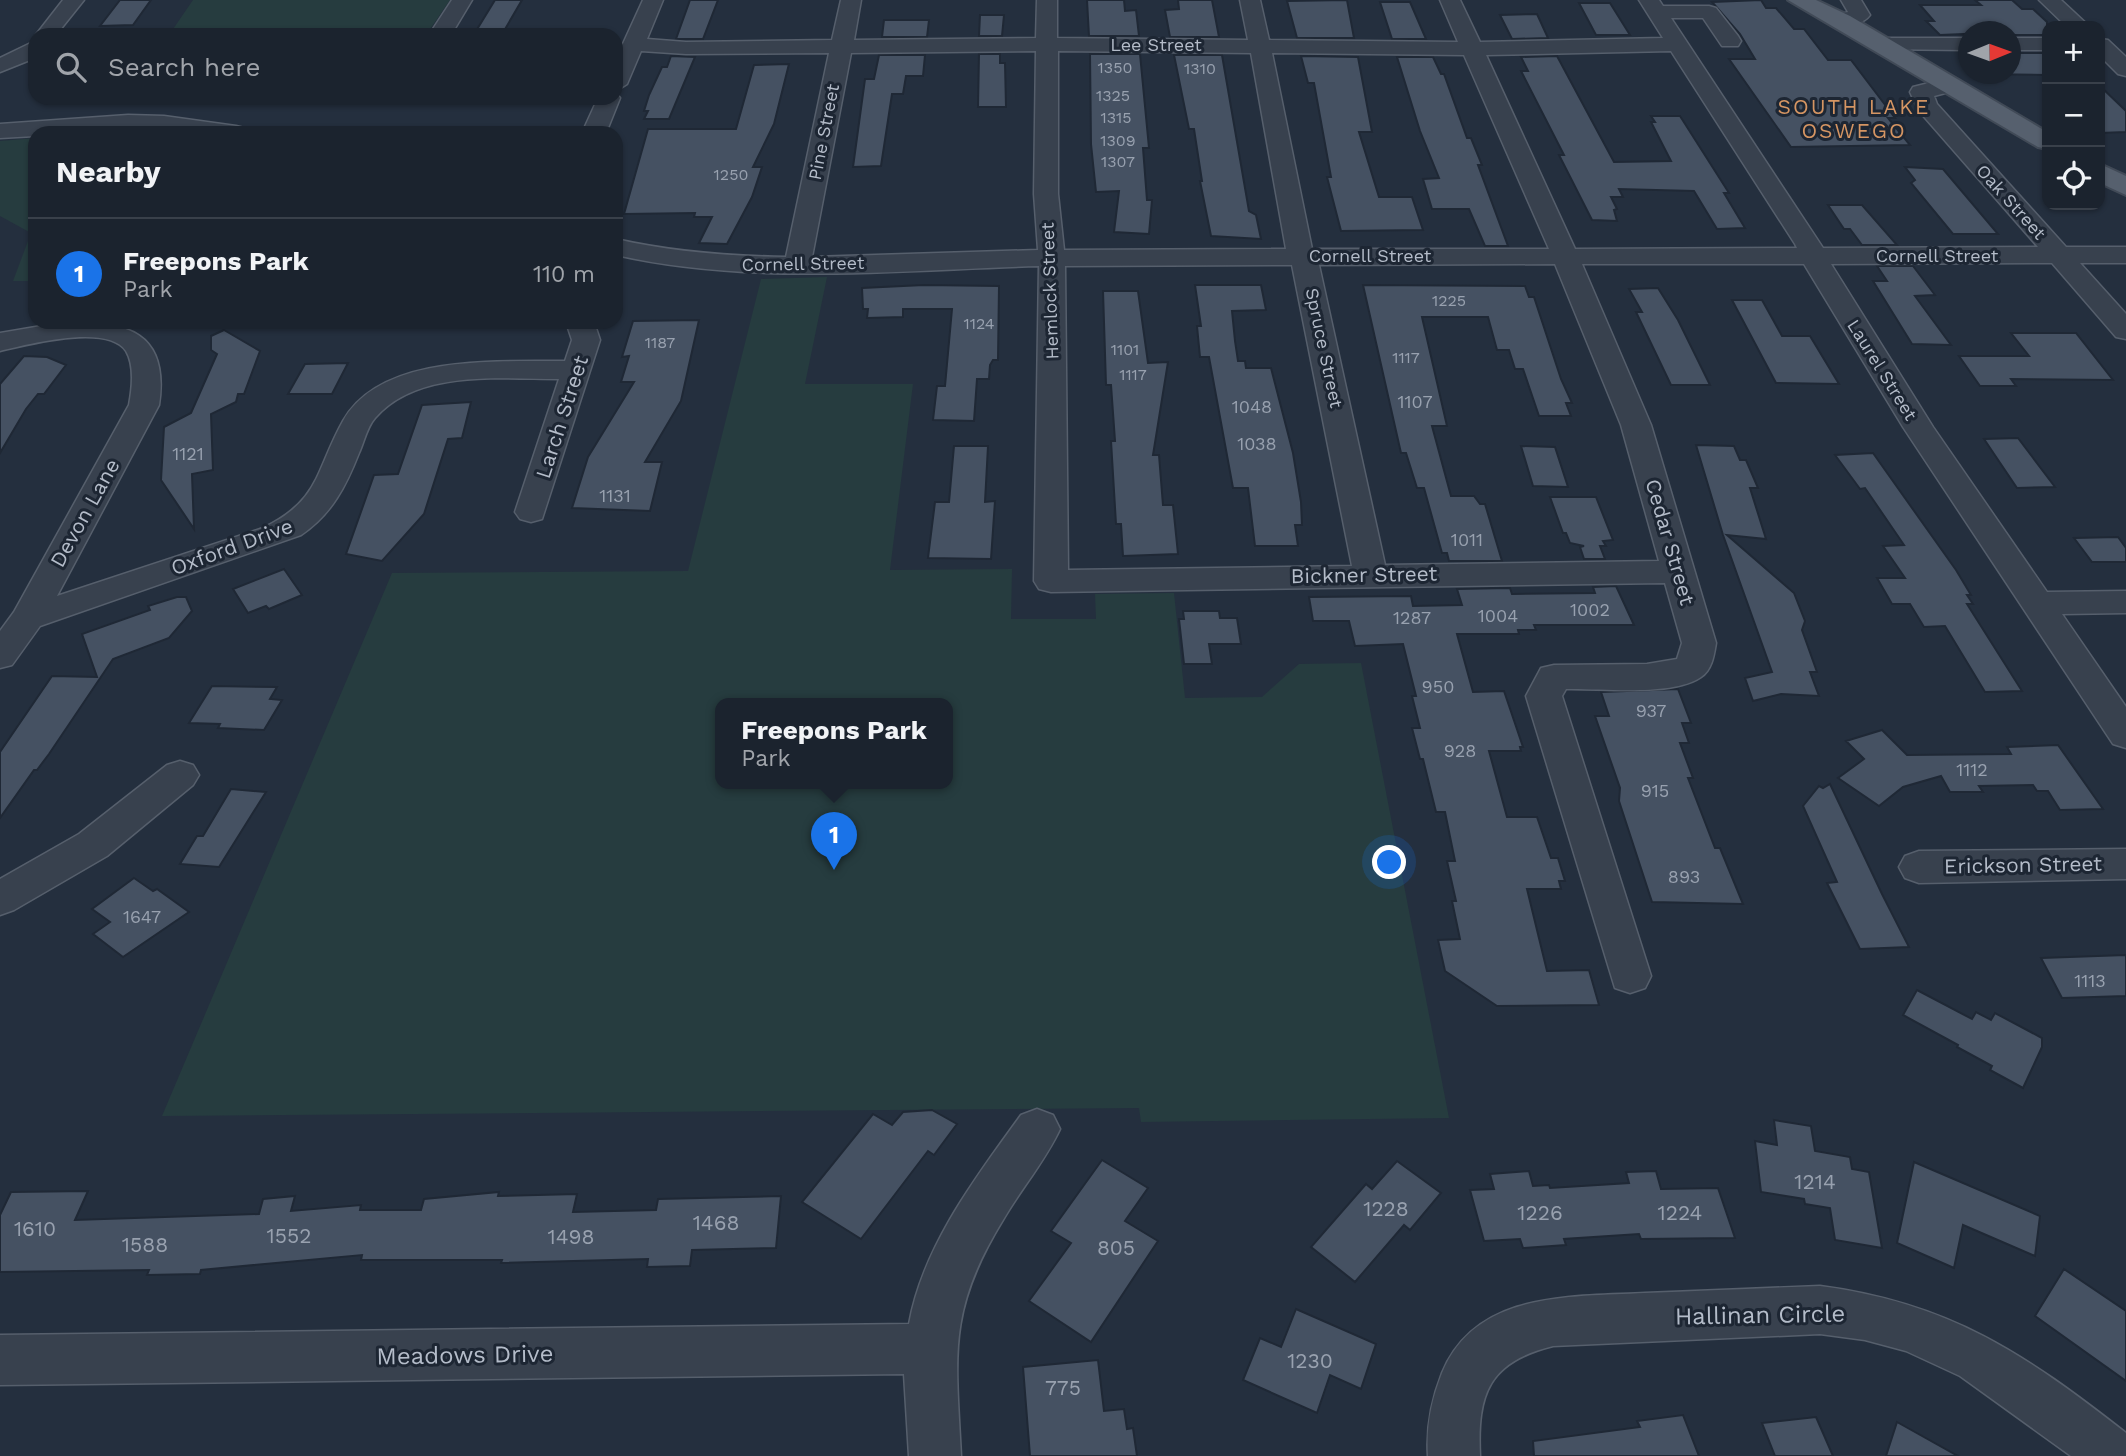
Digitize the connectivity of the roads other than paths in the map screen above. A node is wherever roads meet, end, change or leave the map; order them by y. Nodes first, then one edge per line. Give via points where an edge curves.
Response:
1 (74, 0) edge
2 (461, 0) edge
3 (653, 0) edge
4 (851, 0) edge
5 (1047, 0) edge
6 (1250, 0) edge
7 (1450, 0) edge
8 (1799, 0) edge
9 (2049, 0) edge
10 (1653, 6) edge
11 (1846, 11) edge
12 (2072, 21) edge
13 (51, 28) edge
14 (444, 28) edge
15 (1730, 41) dead end
16 (2126, 43) edge
17 (634, 44) junction
18 (843, 44) junction
19 (1047, 44) junction
20 (1259, 44) junction
21 (1678, 44) junction
22 (1881, 44) junction
23 (1958, 44) edge
24 (2021, 44) edge
25 (2042, 44) edge
26 (2105, 44) edge
27 (1472, 48) junction
28 (2105, 49) edge
29 (28, 53) edge
30 (0, 65) edge
31 (623, 68) edge
32 (2126, 69) edge
33 (1950, 85) junction
34 (607, 105) edge
35 (71, 126) edge
36 (186, 126) edge
37 (597, 126) edge
38 (28, 129) edge
39 (0, 131) edge
40 (2042, 139) edge
41 (2105, 175) edge
42 (2126, 187) edge
43 (623, 249) edge
44 (2126, 255) edge
45 (1564, 256) junction
46 (1813, 256) junction
47 (2059, 256) junction
48 (1302, 257) junction
49 (1052, 258) junction
50 (797, 265) junction
51 (582, 329) edge
52 (2126, 331) edge
53 (0, 343) edge
54 (578, 370) junction
55 (531, 512) dead end
56 (1678, 572) junction
57 (1370, 574) junction
58 (1051, 582) joint
59 (2126, 602) edge
60 (2035, 603) junction
61 (28, 618) junction
62 (0, 656) edge
63 (2126, 735) edge
64 (180, 775) dead end
65 (2126, 864) edge
66 (1919, 867) dead end
67 (0, 899) edge
68 (1630, 976) dead end
69 (1037, 1129) dead end
70 (930, 1349) junction
71 (0, 1360) edge
72 (935, 1456) edge
73 (1454, 1456) edge
74 (2113, 1456) edge

1 - 13 street
2 - 14 street
3 - 17 street
4 - 18 street, Pine Street
5 - 19 street, Hemlock Street
6 - 20 street, Spruce Street
7 - 27 street, Cedar Street
8 - 11 main road
9 - 12 street
10 - 15 street via 1709,12
10 - 21 street, Laurel Street
11 - 22 main road
16 - 26 street
17 - 18 street, Lee Street via 686,48
17 - 31 street
18 - 19 street, Lee Street
18 - 50 street, Pine Street
19 - 20 street, Lee Street
19 - 49 street, Hemlock Street via 1046,194
20 - 27 street, Lee Street
20 - 48 street, Spruce Street
21 - 27 street, Lee Street
21 - 46 street, Laurel Street
22 - 23 street
22 - 33 main road
24 - 25 street
27 - 45 street, Cedar Street
28 - 32 street
29 - 30 street
33 - 40 main road
33 - 47 street, Oak Street via 1924,90 1922,99
34 - 37 street
35 - 36 street via 128,122
38 - 39 street
41 - 42 main road
43 - 50 street, Cornell Street via 728,264
44 - 47 street, Cornell Street
45 - 46 street, Cornell Street
45 - 48 street, Cornell Street
45 - 56 street, Cedar Street via 1636,425
46 - 47 street, Cornell Street
46 - 60 street, Laurel Street via 1918,427
47 - 52 street, Oak Street
48 - 49 street, Cornell Street
48 - 57 street, Spruce Street
49 - 50 street, Cornell Street
49 - 58 street, Hemlock Street
51 - 54 street, Larch Street via 586,340
53 - 61 street, Devon Lane via 36,333 112,333 135,345 149,382 144,405
54 - 55 street, Larch Street
54 - 61 street, Oxford Drive via 454,374 401,387 361,416 325,498 302,521 274,536
56 - 57 street, Bickner Street
56 - 68 street, Cedar Street via 1699,643 1695,663 1687,671 1554,677 1544,696
57 - 58 street, Bickner Street
59 - 60 street
60 - 63 street, Laurel Street
61 - 62 street, Devon Lane
64 - 67 street via 93,845
65 - 66 street, Erickson Street
69 - 70 street via 987,1197 962,1243
70 - 71 street, Meadows Drive
70 - 72 street
73 - 74 street, Hallinan Circle via 1451,1433 1466,1376 1483,1353 1515,1332 1553,1322 1820,1310 1902,1322 1955,1344 2012,1377

